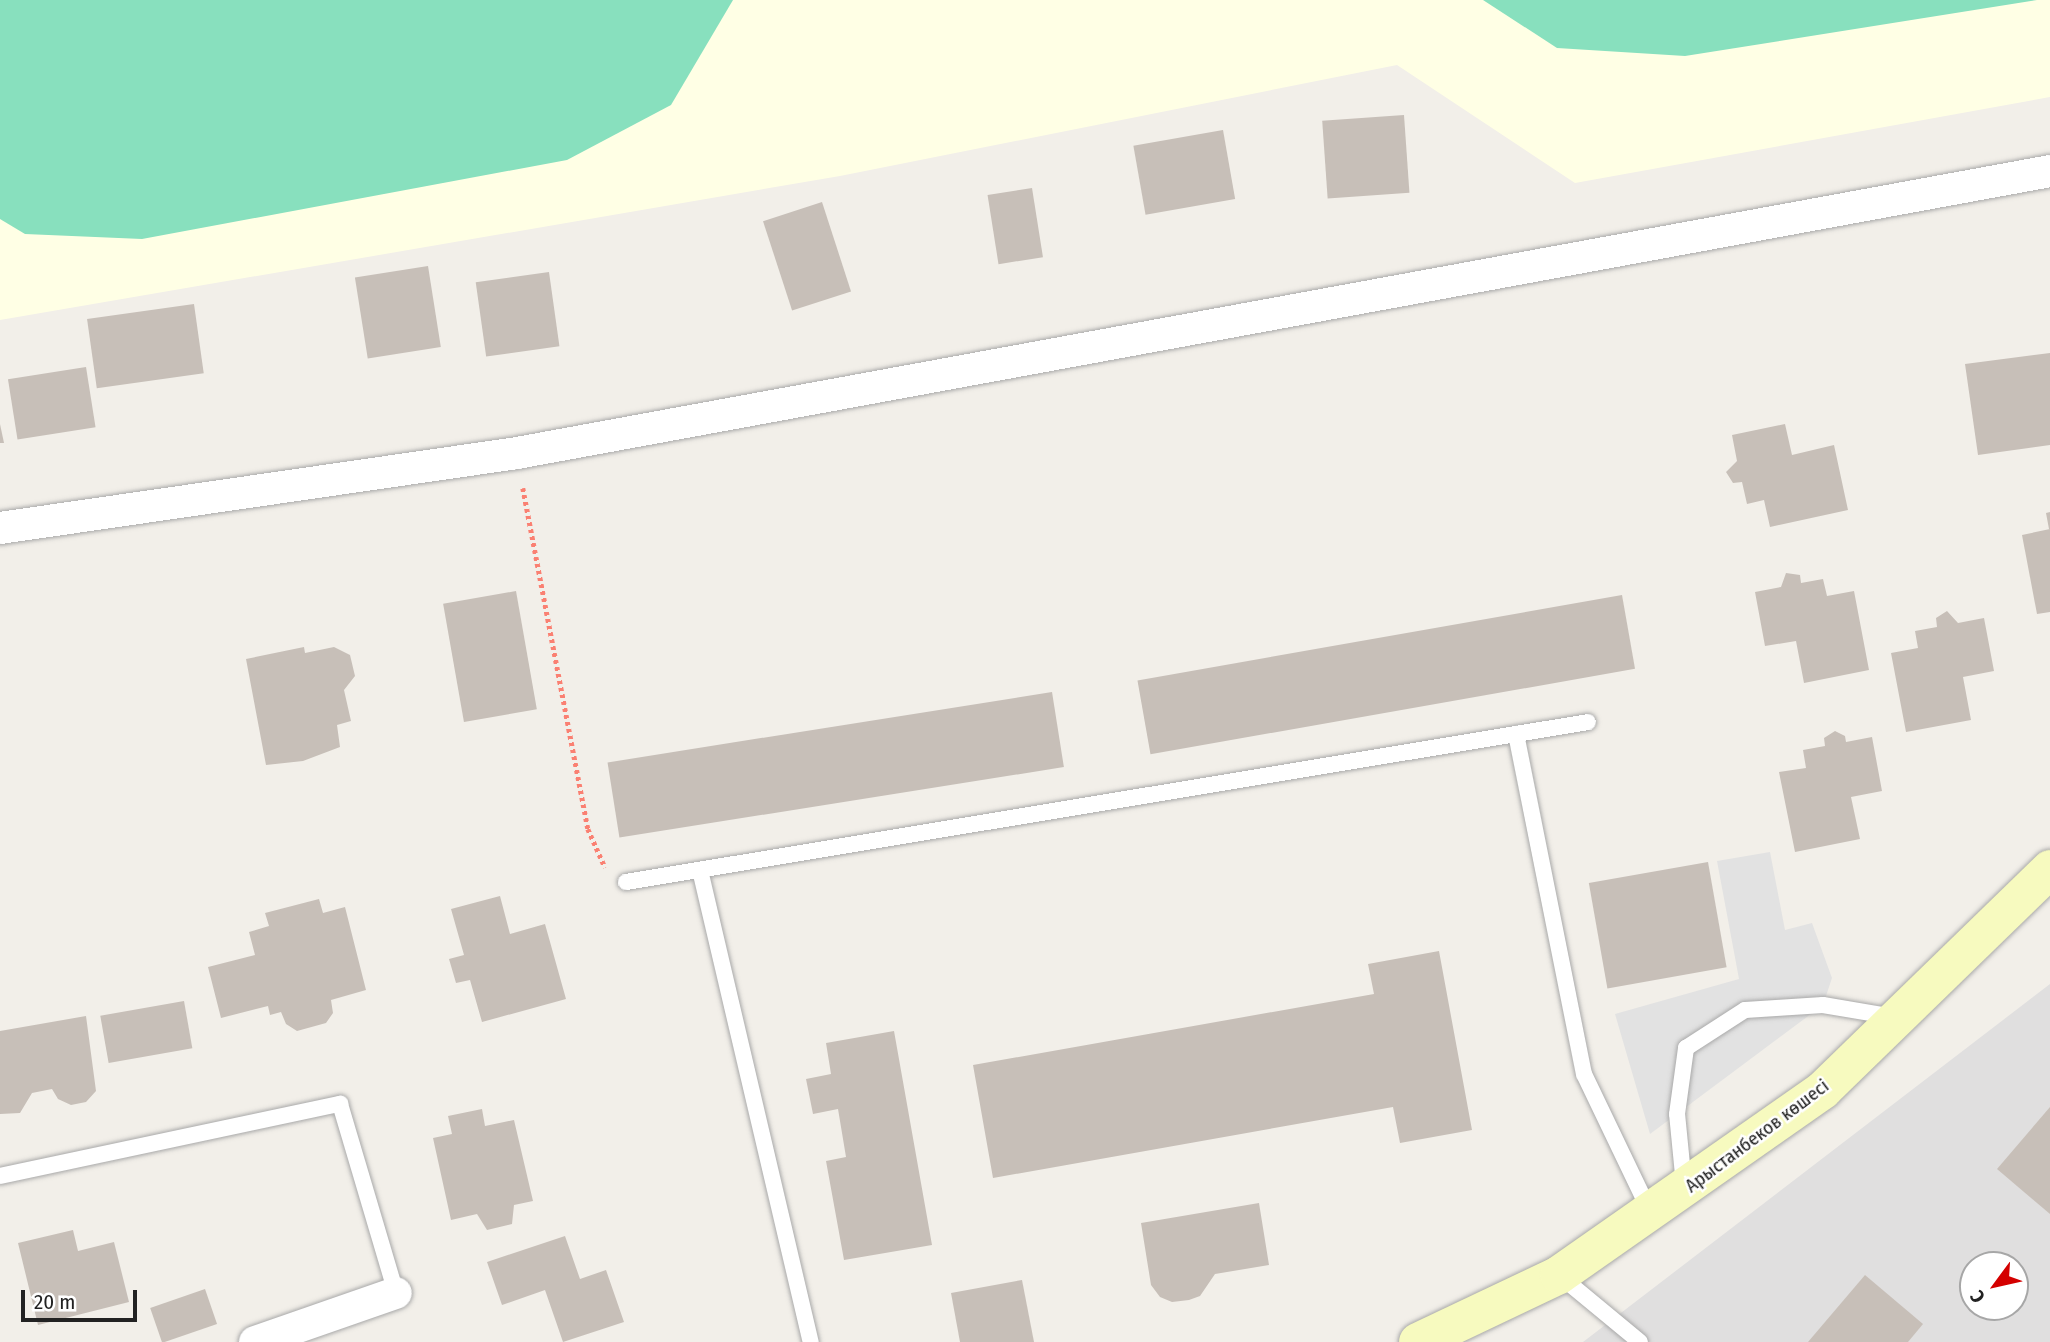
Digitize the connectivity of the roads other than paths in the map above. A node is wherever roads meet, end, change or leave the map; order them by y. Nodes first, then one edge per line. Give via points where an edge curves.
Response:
1 (2050, 172) edge
2 (0, 528) edge
3 (1588, 722) dead end
4 (1516, 734) junction
5 (2050, 869) edge
6 (701, 870) junction
7 (626, 882) road end
8 (1898, 1017) junction
9 (0, 1177) edge
10 (1684, 1191) junction
11 (1651, 1214) junction
12 (1559, 1275) junction
13 (396, 1293) joint
14 (255, 1342) edge
15 (811, 1342) edge
16 (1418, 1342) edge
17 (1640, 1342) edge

1 - 2 street via 517,453
3 - 4 lane
4 - 6 lane
4 - 11 lane via 1584,1074
5 - 8 street, Арыстанбеков көшесі
6 - 7 lane
6 - 15 lane
8 - 10 street, Арыстанбеков көшесі via 1823,1090
8 - 10 lane via 1823,1005 1745,1010 1686,1048 1677,1114
9 - 13 lane via 340,1104
10 - 11 street, Арыстанбеков көшесі
11 - 12 street, Арыстанбеков көшесі
12 - 16 street, Арыстанбеков көшесі
12 - 17 lane
13 - 14 street

